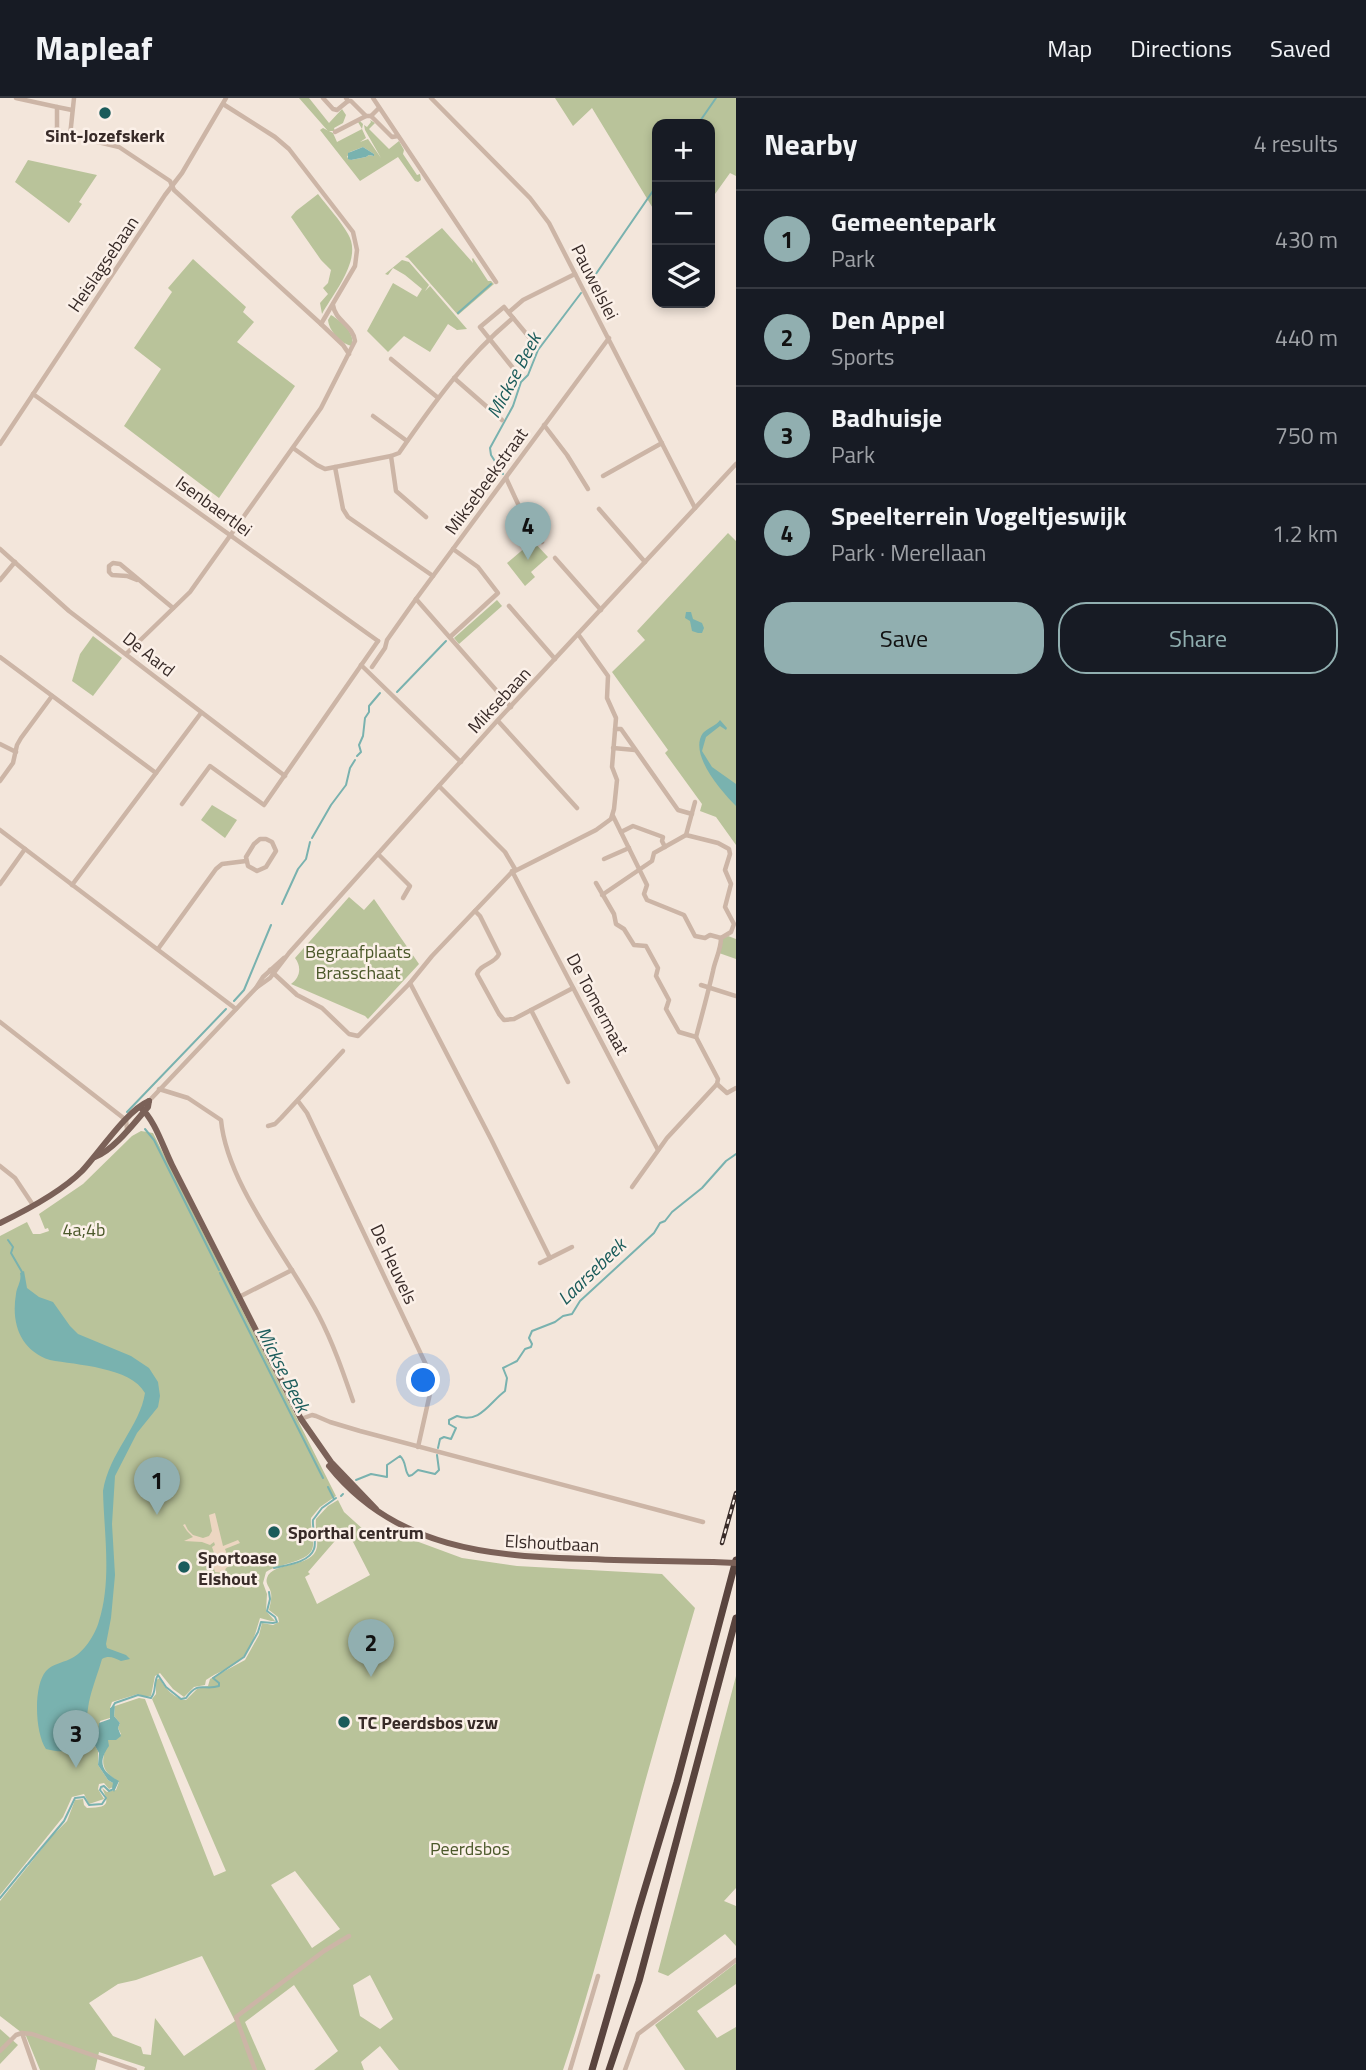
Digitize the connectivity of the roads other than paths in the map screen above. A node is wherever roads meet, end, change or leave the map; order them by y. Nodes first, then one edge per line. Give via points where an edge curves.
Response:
1 (16, 98) edge
2 (74, 98) edge
3 (226, 98) edge
4 (323, 98) edge
5 (373, 98) edge
6 (431, 98) edge
7 (346, 100) edge
8 (223, 104) junction
9 (57, 107) junction
10 (379, 108) junction
11 (72, 110) junction
12 (368, 116) junction
13 (335, 132) dead end
14 (70, 136) junction
15 (398, 136) junction
16 (172, 185) junction
17 (575, 274) junction
18 (496, 282) dead end
19 (333, 305) junction
20 (509, 312) junction
21 (513, 318) junction
22 (321, 324) junction
23 (489, 338) junction
24 (609, 338) junction
25 (534, 342) dead end
26 (349, 356) junction
27 (391, 359) dead end
28 (517, 373) dead end
29 (454, 378) junction
30 (33, 394) junction
31 (438, 397) junction
32 (373, 416) dead end
33 (502, 420) dead end
34 (544, 425) junction
35 (407, 441) junction
36 (663, 443) junction
37 (0, 444) edge
38 (293, 448) junction
39 (391, 456) junction
40 (736, 464) edge
41 (335, 467) junction
42 (603, 476) dead end
43 (506, 477) junction
44 (588, 488) dead end
45 (695, 508) junction
46 (599, 509) dead end
47 (426, 517) dead end
48 (230, 535) junction
49 (542, 542) dead end
50 (0, 549) edge
51 (453, 549) junction
52 (555, 558) dead end
53 (15, 562) junction
54 (645, 562) junction
55 (433, 576) junction
56 (0, 580) edge
57 (136, 580) junction
58 (416, 599) junction
59 (509, 606) dead end
60 (173, 608) junction
61 (601, 610) junction
62 (578, 634) junction
63 (450, 637) junction
64 (387, 640) junction
65 (378, 641) junction
66 (126, 654) junction
67 (0, 657) edge
68 (555, 659) junction
69 (361, 665) junction
70 (372, 667) dead end
71 (52, 696) junction
72 (511, 707) junction
73 (201, 713) junction
74 (497, 721) junction
75 (618, 729) junction
76 (0, 744) edge
77 (613, 748) junction
78 (635, 750) junction
79 (16, 751) junction
80 (461, 761) junction
81 (156, 773) junction
82 (285, 776) junction
83 (0, 781) edge
84 (439, 786) junction
85 (695, 802) dead end
86 (182, 804) dead end
87 (577, 808) dead end
88 (692, 814) junction
89 (612, 816) junction
90 (0, 830) edge
91 (621, 832) junction
92 (686, 835) junction
93 (665, 847) junction
94 (629, 848) junction
95 (25, 849) junction
96 (378, 855) junction
97 (604, 859) dead end
98 (246, 861) junction
99 (514, 870) junction
100 (640, 870) junction
101 (596, 883) dead end
102 (0, 884) edge
103 (72, 885) junction
104 (602, 895) junction
105 (403, 898) dead end
106 (475, 911) junction
107 (721, 938) junction
108 (158, 949) junction
109 (272, 972) junction
110 (410, 984) junction
111 (701, 985) dead end
112 (573, 988) junction
113 (710, 988) junction
114 (736, 996) edge
115 (236, 1009) junction
116 (531, 1010) junction
117 (0, 1022) edge
118 (696, 1037) junction
119 (344, 1051) dead end
120 (568, 1082) dead end
121 (717, 1084) junction
122 (736, 1088) edge
123 (159, 1089) junction
124 (149, 1101) joint
125 (298, 1101) junction
126 (140, 1111) junction
127 (127, 1120) junction
128 (268, 1126) dead end
129 (127, 1129) junction
130 (658, 1150) junction
131 (98, 1154) junction
132 (0, 1166) edge
133 (632, 1187) dead end
134 (33, 1205) junction
135 (0, 1223) edge
136 (572, 1247) dead end
137 (550, 1258) junction
138 (540, 1263) dead end
139 (292, 1270) junction
140 (239, 1298) junction
141 (353, 1401) dead end
142 (301, 1419) junction
143 (418, 1447) junction
144 (703, 1522) dead end
145 (736, 1562) edge
146 (736, 1618) edge
147 (349, 1936) dead end
148 (736, 1960) edge
149 (598, 1976) dead end
150 (22, 2033) junction
151 (0, 2051) edge
152 (36, 2070) edge
153 (135, 2070) edge
154 (255, 2070) edge
155 (570, 2070) edge
156 (592, 2070) edge
157 (609, 2070) edge
158 (625, 2070) edge

1 - 9 street
2 - 11 street
3 - 8 street, Heislagsebaan
4 - 7 street via 337,110
5 - 10 street
6 - 17 street, Pauwelslei via 539,208
7 - 12 street
8 - 16 street, Heislagsebaan
8 - 19 street via 289,149 353,232 356,260
9 - 11 street
9 - 14 street via 58,131
10 - 12 street
10 - 15 street
11 - 14 street
12 - 13 street
12 - 15 street via 391,137
14 - 16 street via 119,147
15 - 18 street
16 - 22 street
16 - 30 street, Heislagsebaan
17 - 20 street
17 - 24 street, Pauwelslei
19 - 22 street
19 - 26 street via 335,315 354,334
20 - 21 street
20 - 23 street via 504,307 480,327
21 - 23 street
21 - 25 street
22 - 26 street
23 - 28 street
23 - 29 street
24 - 34 street, Miksebeekstraat
24 - 36 street, Pauwelslei
26 - 38 street
27 - 31 street
29 - 31 street
29 - 33 street
30 - 37 street, Heislagsebaan
30 - 48 street, Isenbaertlei
31 - 35 street
32 - 35 street
34 - 43 street, Miksebeekstraat
34 - 44 street
35 - 39 street
36 - 42 street
36 - 45 street, Pauwelslei
38 - 41 street via 325,469
38 - 48 street
39 - 41 street
39 - 47 street via 396,491
40 - 45 street, Miksebaan
41 - 55 street via 348,517
43 - 49 street via 525,519
43 - 51 street, Miksebeekstraat
45 - 54 street, Miksebaan
46 - 54 street
48 - 60 street via 190,592
48 - 65 street, Isenbaertlei
50 - 53 street, De Aard
51 - 55 street, Miksebeekstraat
51 - 63 street via 478,567 498,593
52 - 61 street
53 - 56 street
53 - 66 street, De Aard
54 - 61 street, Miksebaan
55 - 58 street, Miksebeekstraat
57 - 57 street via 112,575 109,566 117,563
57 - 60 street
58 - 63 street
58 - 64 street, Miksebeekstraat
59 - 68 street
60 - 66 street
61 - 62 street, Miksebaan
62 - 68 street, Miksebaan
62 - 75 street via 608,676 607,698
63 - 72 street
64 - 65 street
64 - 70 street, Miksebeekstraat
65 - 69 street
66 - 73 street, De Aard
67 - 71 street
68 - 72 street, Miksebaan
69 - 80 street
69 - 82 street
71 - 79 street
71 - 81 street
72 - 74 street, Miksebaan
73 - 81 street
73 - 82 street, De Aard
74 - 80 street, Miksebaan
74 - 87 street
75 - 77 street
75 - 78 street
76 - 79 street
77 - 78 street
77 - 89 street via 617,780
78 - 88 street via 678,810
79 - 83 street
80 - 84 street, Miksebaan
81 - 103 street
82 - 86 street via 264,805 210,765
84 - 96 street, Miksebaan
84 - 99 street, De Tomermaat via 505,852
85 - 88 street
88 - 92 street
89 - 91 street
89 - 99 street via 596,830
90 - 95 street
91 - 93 street via 633,827 652,833 663,837
91 - 94 street
92 - 93 street
92 - 107 street via 729,849 725,870 731,884 725,907 734,924
93 - 100 street
94 - 97 street
94 - 100 street
95 - 102 street
95 - 103 street
96 - 105 street via 410,886
96 - 109 street, Miksebaan
98 - 98 street via 253,869 263,869 275,853 273,843 258,840
98 - 108 street via 216,869
99 - 106 street
99 - 112 street, De Tomermaat
100 - 104 street
100 - 107 street via 647,900 684,915 695,936
101 - 104 street
103 - 108 street
104 - 118 street via 616,924 634,945 646,946 669,1000 666,1009 679,1032
106 - 110 street
106 - 116 street via 499,954 477,974 499,1014 510,1021
107 - 113 street
108 - 115 street
109 - 110 street via 356,1036
109 - 115 street, Miksebaan
110 - 137 street
111 - 113 street
112 - 116 street
112 - 130 street, De Tomermaat
113 - 114 street
113 - 118 street
115 - 123 street, Miksebaan
116 - 120 street
117 - 127 street
118 - 121 street
119 - 125 street
121 - 122 street via 727,1093
121 - 130 street
123 - 124 street, Miksebaan
123 - 139 street via 188,1098 221,1120 234,1169
124 - 126 main road, Miksebaan
125 - 128 street
125 - 143 street, De Heuvels via 428,1369 431,1389
126 - 127 main road, Miksebaan
126 - 129 main road, Miksebaan
126 - 140 main road, Elshoutbaan via 153,1126
127 - 129 street
127 - 131 main road, Miksebaan
129 - 131 main road, Miksebaan
130 - 133 street
131 - 134 main road, Miksebaan via 71,1180
132 - 134 street via 15,1178
134 - 135 main road, Miksebaan
136 - 137 street
137 - 138 street
139 - 140 street
139 - 141 street via 340,1360
140 - 142 main road, Elshoutbaan
142 - 143 street via 312,1415
142 - 145 main road, Elshoutbaan, bridge via 337,1476 358,1497 402,1525 462,1548 555,1559
143 - 144 street
145 - 156 highway
146 - 157 highway via 639,1981
147 - 154 street via 236,2017
148 - 158 street via 638,2034
149 - 155 street
150 - 151 street
150 - 152 street
150 - 153 street

